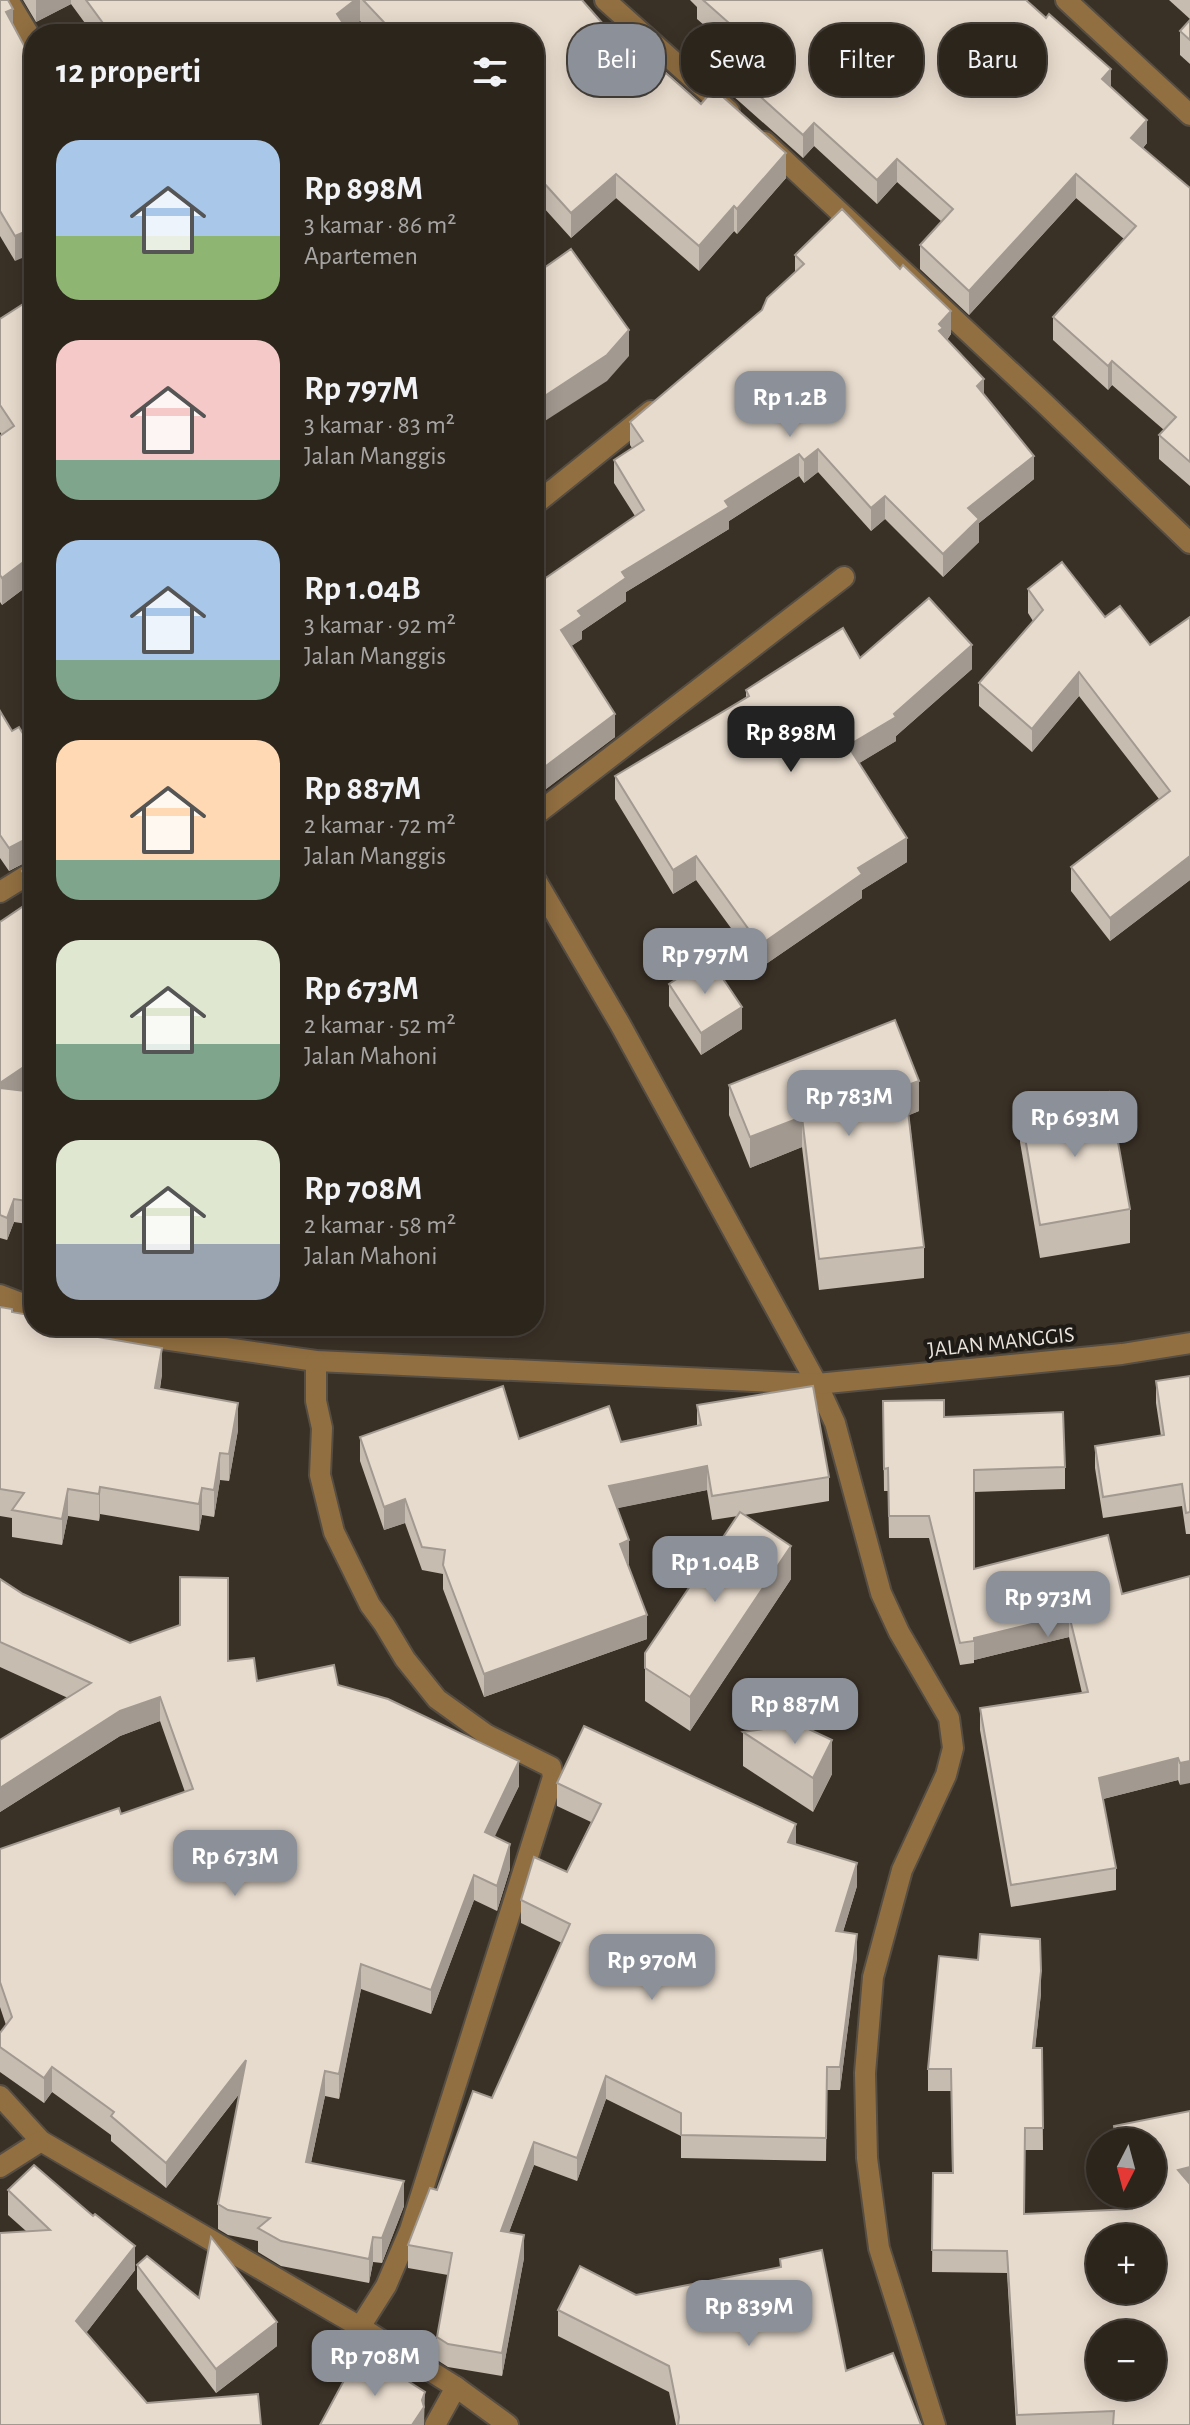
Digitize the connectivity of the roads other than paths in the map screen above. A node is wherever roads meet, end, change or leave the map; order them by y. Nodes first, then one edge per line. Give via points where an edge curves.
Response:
1 (8, 0) edge
2 (605, 0) edge
3 (1066, 0) edge
4 (24, 26) edge
5 (1190, 115) edge
6 (669, 396) edge
7 (544, 497) edge
8 (1190, 543) edge
9 (844, 577) dead end
10 (544, 808) edge
11 (24, 877) edge
12 (0, 892) edge
13 (544, 894) edge
14 (0, 1295) edge
15 (24, 1304) edge
16 (144, 1336) edge
17 (1190, 1343) edge
18 (316, 1361) junction
19 (817, 1384) junction
20 (0, 2096) edge
21 (41, 2141) junction
22 (0, 2167) edge
23 (360, 2327) junction
24 (456, 2387) junction
25 (435, 2425) edge
26 (508, 2425) edge
27 (935, 2425) edge

1 - 4 street
2 - 8 street via 808,180
3 - 5 street
6 - 7 street
9 - 10 street
11 - 12 street
13 - 19 street
14 - 15 street
16 - 18 street, JALAN MANGGIS
17 - 19 street, JALAN MANGGIS
18 - 19 street, JALAN MANGGIS
18 - 23 street via 320,1475 334,1532 370,1605 437,1699 487,1735 551,1767 553,1777 410,2230 386,2286
19 - 27 street via 835,1423 881,1593 949,1718 953,1748 902,1870 873,1977 865,2073 867,2158 879,2248
20 - 21 street
21 - 22 street
21 - 23 street
23 - 24 street
24 - 25 street
24 - 26 street

